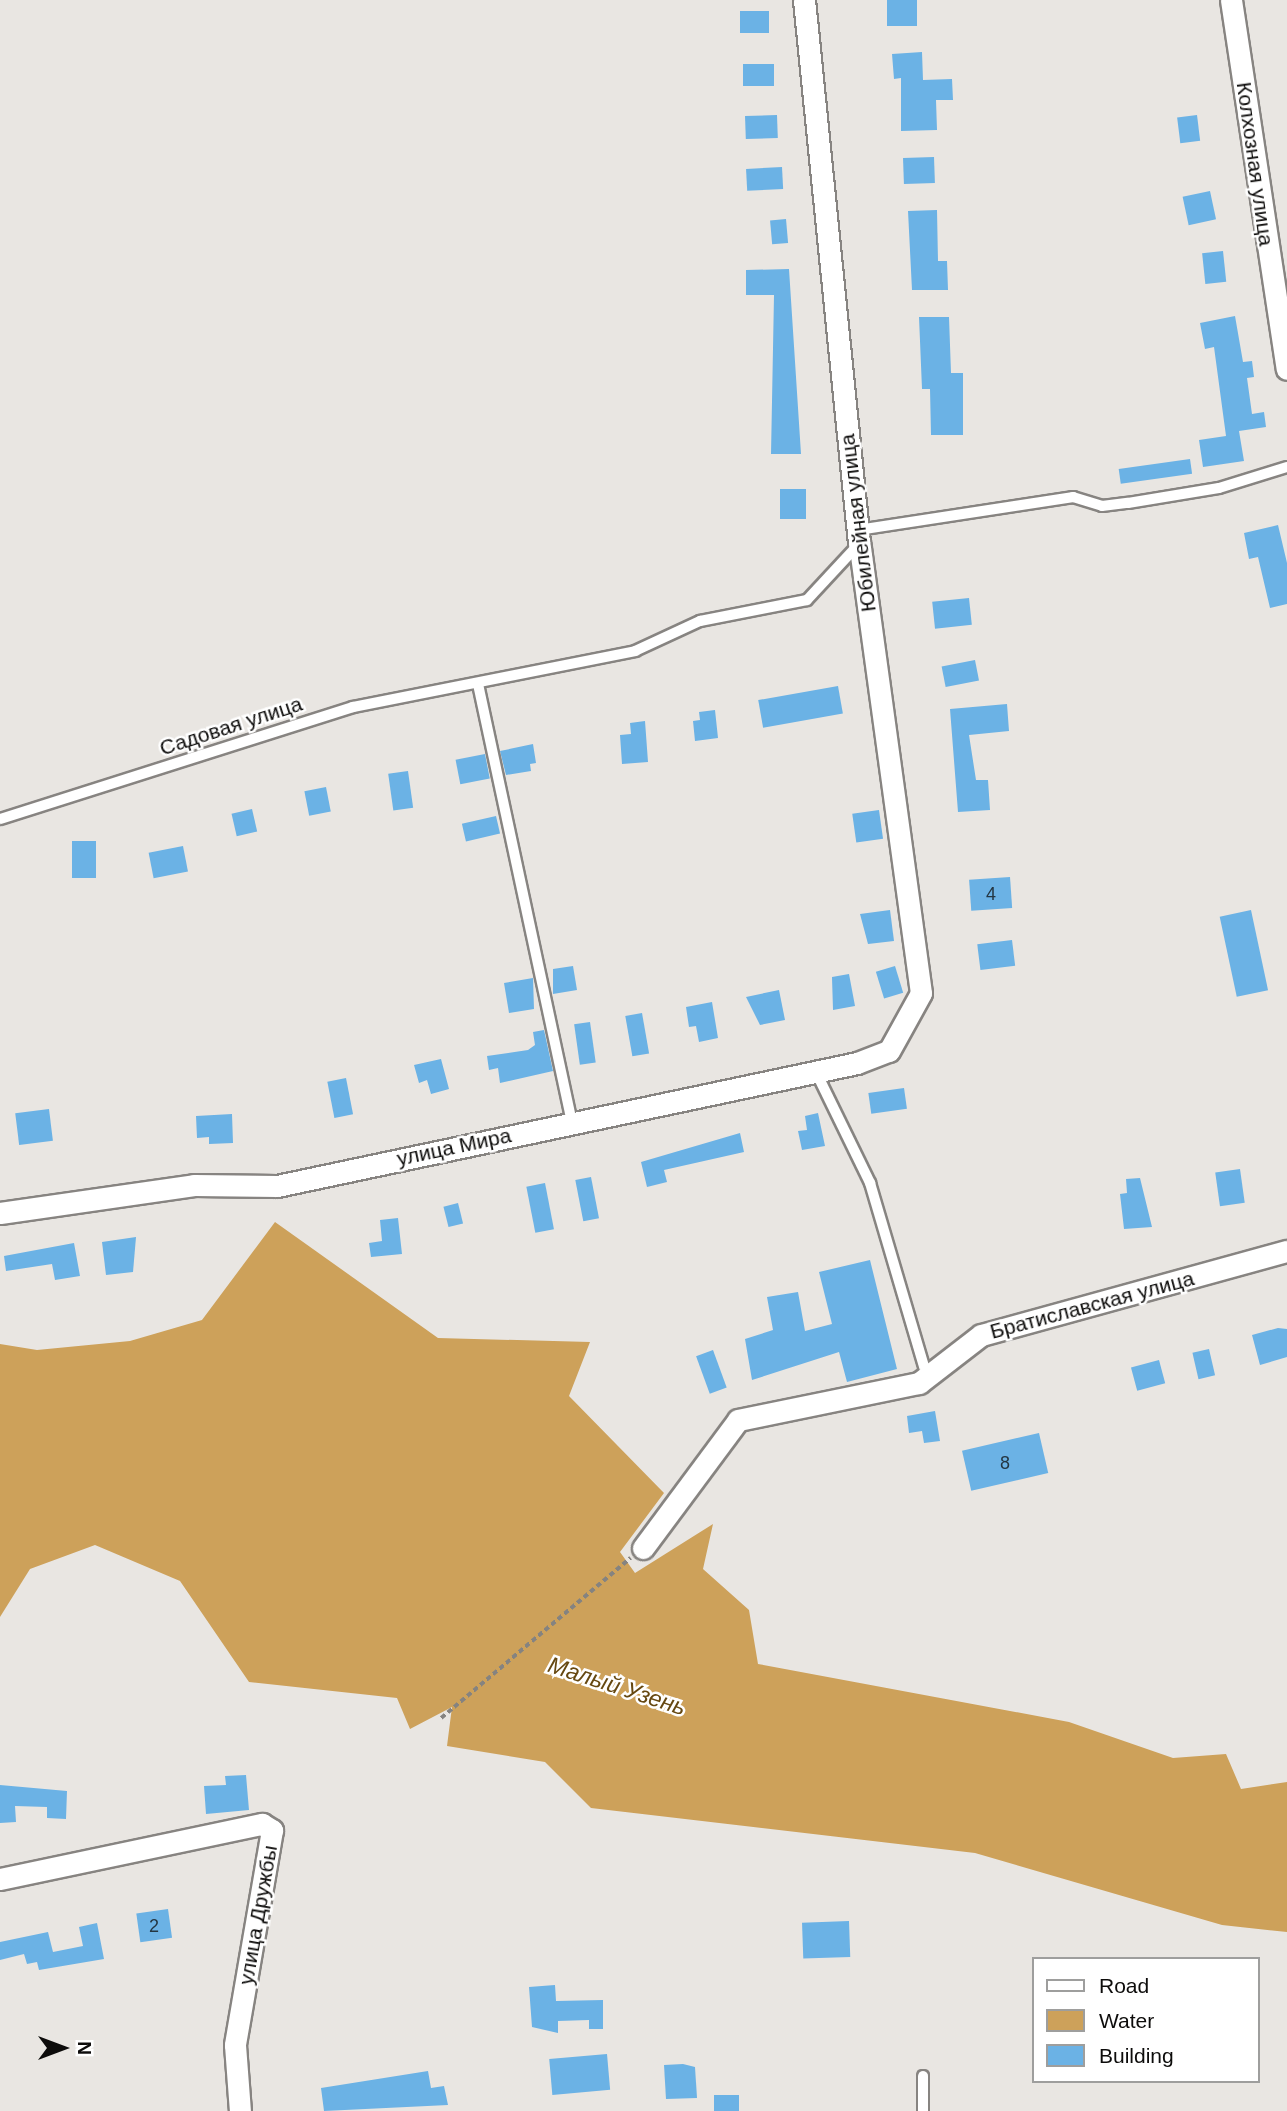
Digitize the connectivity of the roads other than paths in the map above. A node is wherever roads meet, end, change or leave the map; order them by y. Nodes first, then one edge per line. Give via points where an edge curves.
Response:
1 (803, 0) edge
2 (1231, 0) edge
3 (1283, 326) edge
4 (1287, 369) edge
5 (1287, 467) edge
6 (858, 537) junction
7 (478, 684) junction
8 (0, 819) edge
9 (897, 1038) joint
10 (814, 1068) junction
11 (572, 1121) junction
12 (0, 1213) edge
13 (1287, 1251) edge
14 (924, 1367) dead end
15 (643, 1548) road end
16 (0, 1879) edge
17 (923, 2076) dead end
18 (240, 2111) edge
19 (923, 2111) edge

1 - 6 street, Юбилейная улица
2 - 3 street, Колхозная улица
3 - 4 street, Колхозная улица
5 - 6 lane via 1219,488 1128,503 1102,506 1073,497
6 - 7 lane, Садовая улица via 807,600 699,621 635,651
6 - 9 street, Юбилейная улица via 921,993
7 - 8 lane, Садовая улица via 353,707
7 - 11 lane
9 - 10 street, улица Мира via 890,1051 857,1063
10 - 11 street, улица Мира
10 - 14 lane via 870,1183
11 - 12 street, улица Мира via 277,1186 194,1185
13 - 15 street, Братиславская улица via 981,1335 919,1383 738,1420
16 - 18 street, улица Дружбы via 261,1824 272,1829 235,2045
17 - 19 lane

